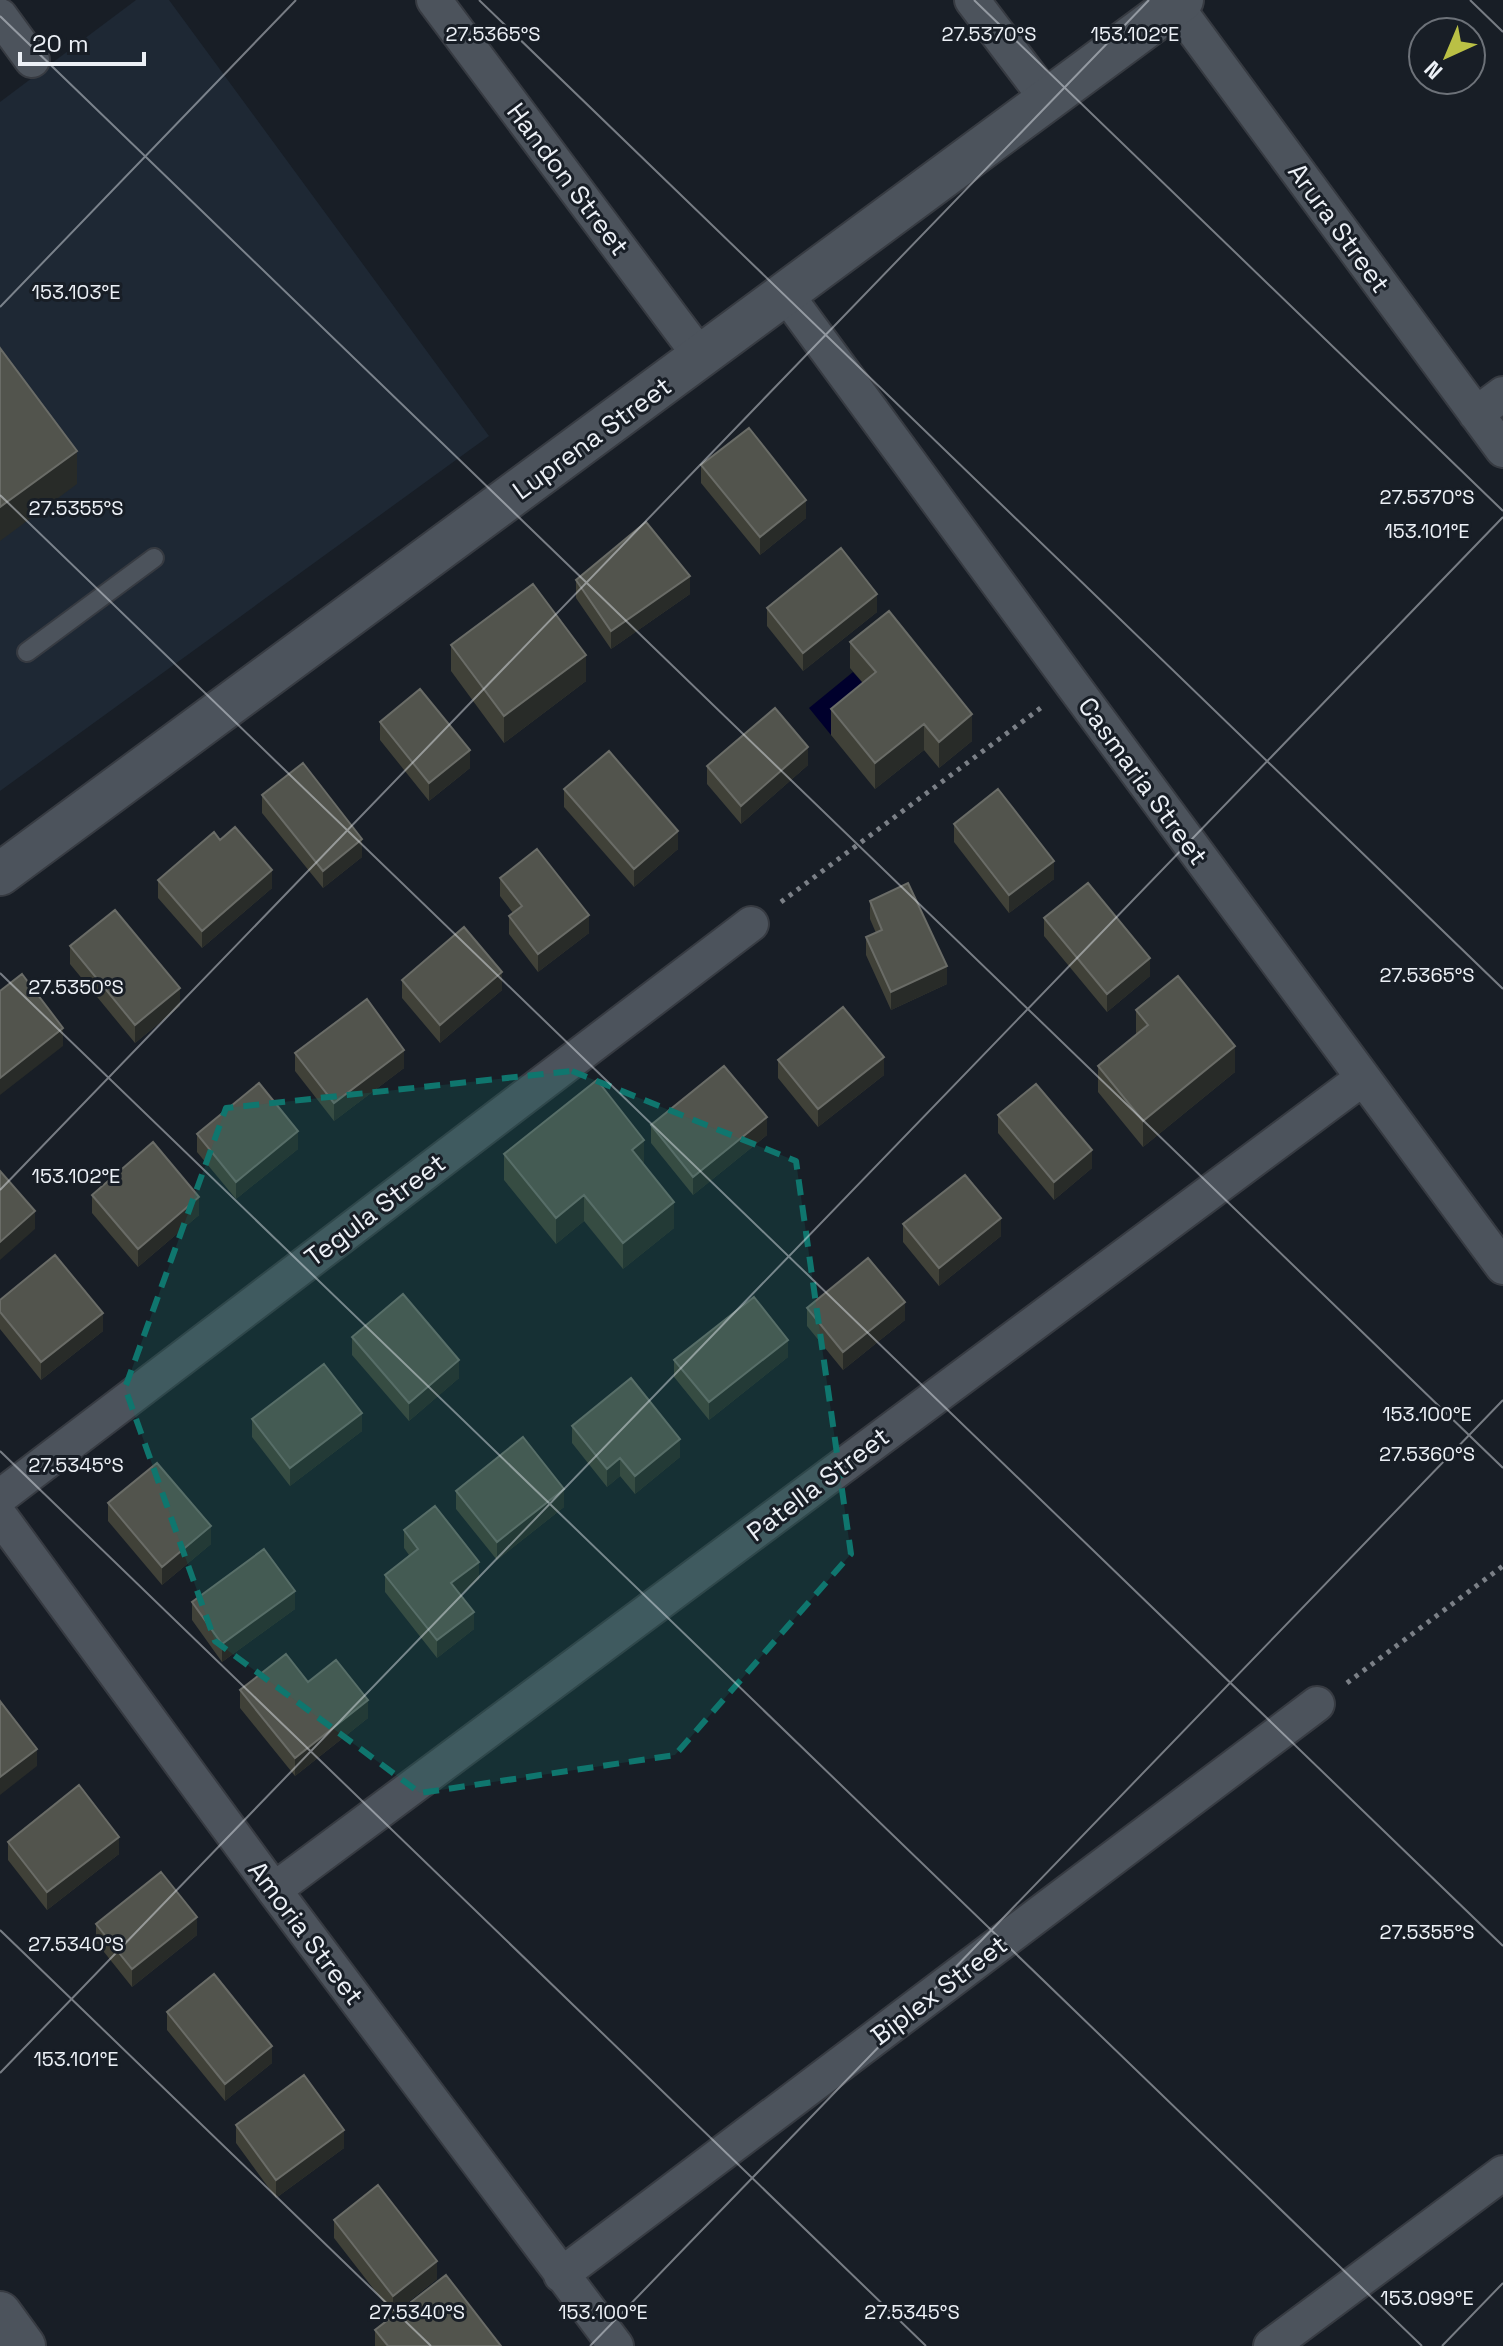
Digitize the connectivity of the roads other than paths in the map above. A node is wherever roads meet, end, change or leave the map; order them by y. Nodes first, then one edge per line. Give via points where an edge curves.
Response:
1 (434, 0) edge
2 (972, 0) edge
3 (1178, 3) edge
4 (0, 16) edge
5 (32, 60) dead end
6 (1047, 99) junction
7 (785, 293) junction
8 (701, 357) junction
9 (1490, 404) edge
10 (1503, 450) edge
11 (154, 558) dead end
12 (27, 652) dead end
13 (0, 874) edge
14 (751, 924) road end
15 (1363, 1078) junction
16 (1503, 1267) edge
17 (0, 1497) edge
18 (0, 1516) edge
19 (1317, 1704) road end
20 (274, 1890) junction
21 (1503, 2173) edge
22 (561, 2275) junction
23 (0, 2313) edge
24 (24, 2346) edge
25 (616, 2346) edge
26 (1271, 2346) edge

1 - 8 street, Handon Street
2 - 6 street
3 - 6 street, Luprena Street
3 - 9 street, Arura Street
4 - 5 street
6 - 7 street, Luprena Street
7 - 8 street, Luprena Street
7 - 15 street, Casmaria Street
8 - 13 street, Luprena Street
9 - 10 street, Arura Street
11 - 12 lane
14 - 17 street, Tegula Street
15 - 16 street, Casmaria Street
15 - 20 street, Patella Street
18 - 20 street, Amoria Street
19 - 22 street, Biplex Street
20 - 22 street, Amoria Street
21 - 26 street
22 - 25 street, Amoria Street
23 - 24 street

